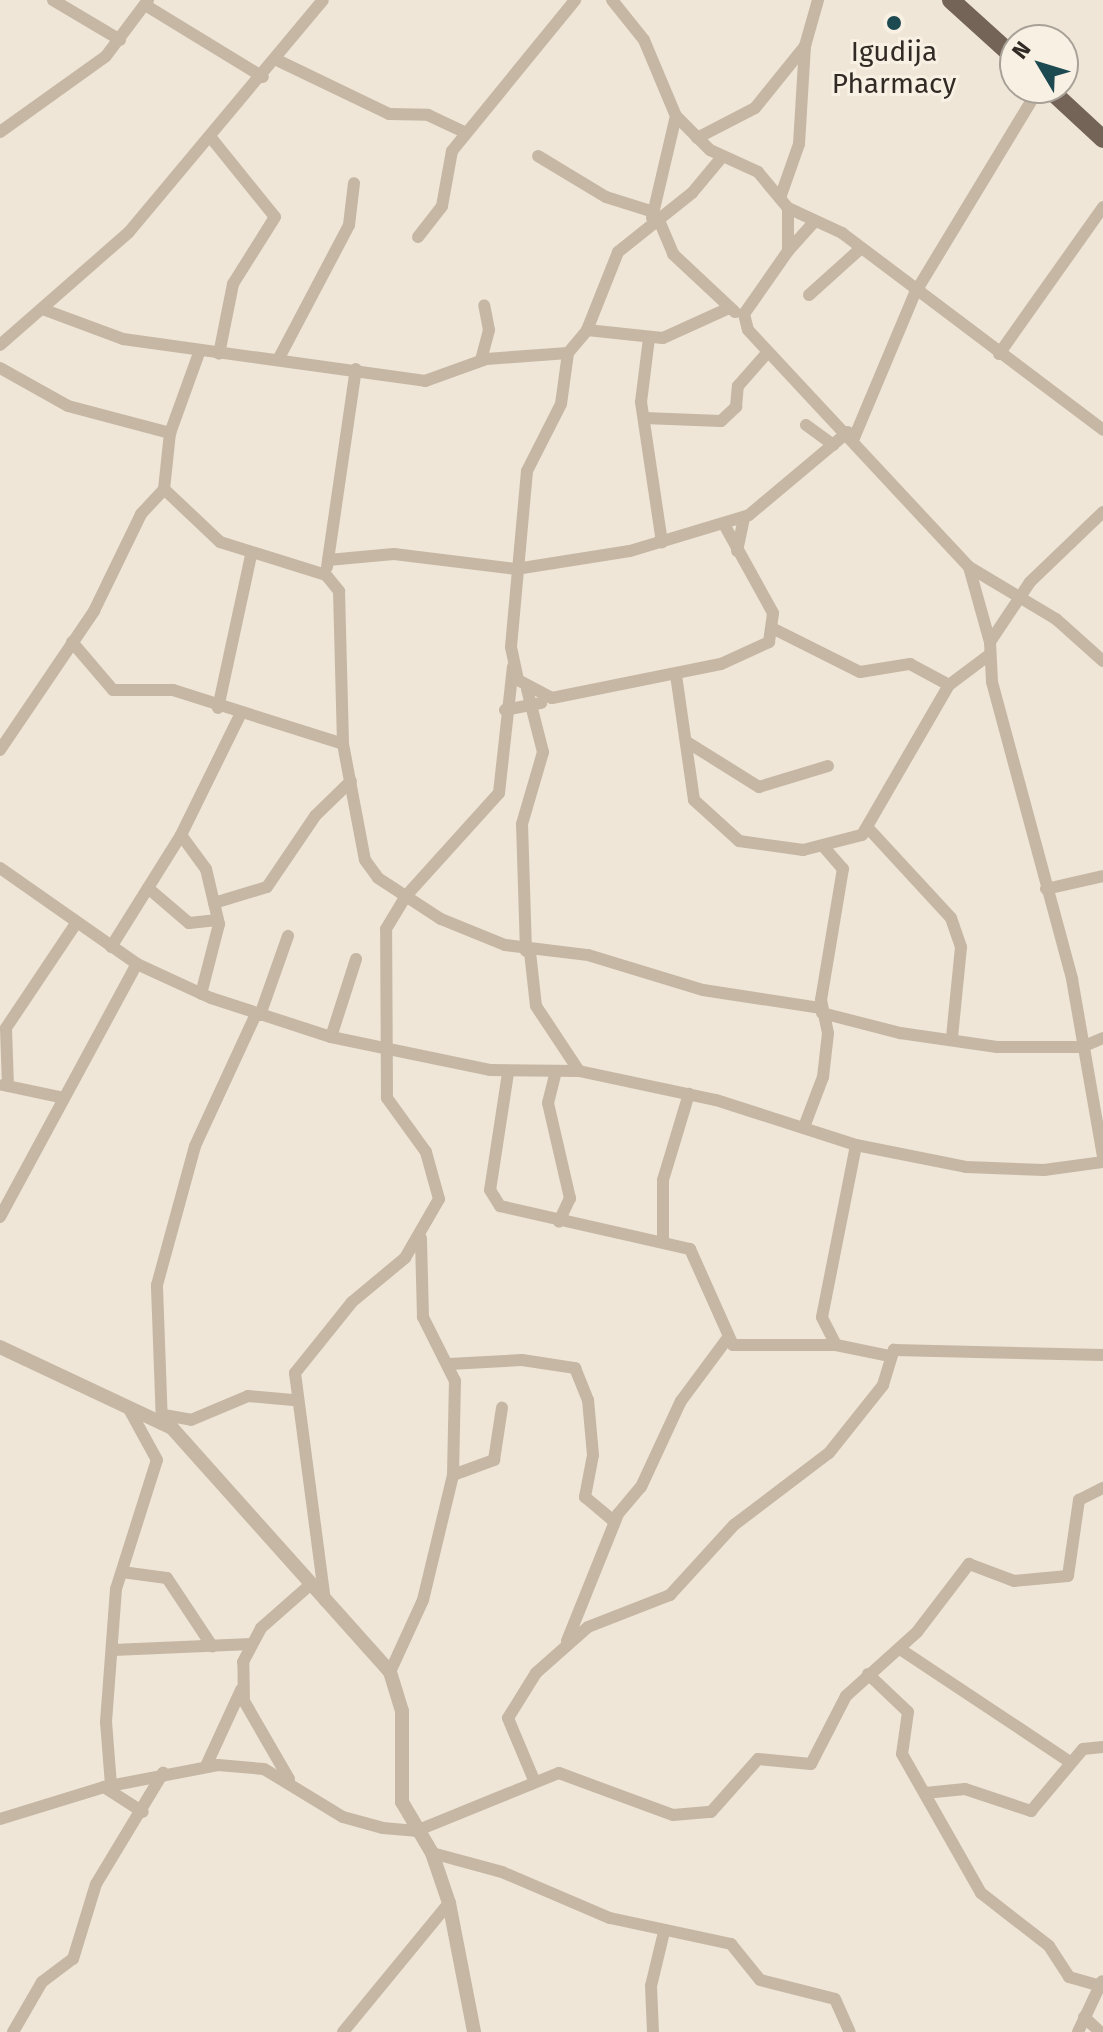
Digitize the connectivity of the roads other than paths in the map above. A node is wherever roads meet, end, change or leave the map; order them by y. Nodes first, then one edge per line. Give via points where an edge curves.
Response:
1 (53, 0) edge
2 (323, 0) edge
3 (575, 0) edge
4 (612, 0) edge
5 (818, 0) edge
6 (951, 0) edge
7 (146, 2) edge
8 (120, 40) junction
9 (999, 44) edge
10 (805, 46) junction
11 (279, 61) junction
12 (263, 77) junction
13 (1029, 104) edge
14 (1065, 104) edge
15 (676, 116) junction
16 (0, 132) edge
17 (466, 133) junction
18 (697, 138) junction
19 (212, 139) junction
20 (1103, 139) edge
21 (538, 156) dead end
22 (722, 157) junction
23 (787, 172) junction
24 (767, 181) junction
25 (354, 183) dead end
26 (784, 203) junction
27 (1103, 207) edge
28 (654, 217) junction
29 (814, 222) junction
30 (418, 237) dead end
31 (860, 249) junction
32 (788, 251) junction
33 (915, 293) junction
34 (809, 295) dead end
35 (484, 305) dead end
36 (729, 308) junction
37 (45, 310) junction
38 (744, 320) junction
39 (587, 330) junction
40 (649, 338) junction
41 (0, 345) edge
42 (199, 353) junction
43 (568, 353) junction
44 (767, 353) junction
45 (219, 354) junction
46 (999, 354) junction
47 (279, 358) junction
48 (481, 360) junction
49 (0, 368) edge
50 (356, 369) junction
51 (644, 418) junction
52 (806, 425) dead end
53 (1103, 430) edge
54 (170, 433) junction
55 (851, 435) junction
56 (834, 445) junction
57 (164, 489) junction
58 (1103, 512) edge
59 (744, 517) junction
60 (725, 526) junction
61 (662, 542) junction
62 (519, 550) junction
63 (737, 551) junction
64 (251, 556) junction
65 (328, 560) junction
66 (537, 565) junction
67 (969, 567) junction
68 (516, 569) junction
69 (326, 575) junction
70 (1021, 596) junction
71 (776, 630) junction
72 (72, 642) junction
73 (989, 648) junction
74 (1103, 661) edge
75 (513, 667) junction
76 (676, 675) junction
77 (949, 685) junction
78 (527, 689) junction
79 (552, 698) junction
80 (535, 705) junction
81 (218, 708) junction
82 (505, 710) junction
83 (240, 715) junction
84 (687, 742) junction
85 (343, 744) junction
86 (0, 750) edge
87 (828, 766) dead end
88 (351, 781) junction
89 (868, 828) junction
90 (181, 835) junction
91 (852, 841) junction
92 (825, 848) junction
93 (0, 868) edge
94 (843, 869) junction
95 (1103, 876) edge
96 (389, 887) junction
97 (148, 888) junction
98 (1046, 889) junction
99 (405, 897) junction
100 (214, 903) junction
101 (391, 917) junction
102 (218, 920) junction
103 (75, 925) junction
104 (288, 936) dead end
105 (111, 947) junction
106 (528, 951) junction
107 (356, 959) dead end
108 (137, 964) junction
109 (201, 994) junction
110 (821, 1010) junction
111 (258, 1014) junction
112 (331, 1037) junction
113 (952, 1037) junction
114 (1103, 1038) edge
115 (384, 1047) junction
116 (1082, 1047) junction
117 (556, 1071) junction
118 (579, 1071) junction
119 (508, 1073) junction
120 (4, 1086) edge
121 (689, 1094) junction
122 (64, 1098) junction
123 (804, 1127) junction
124 (856, 1145) junction
125 (1103, 1156) edge
126 (1103, 1162) edge
127 (0, 1217) edge
128 (559, 1222) junction
129 (421, 1238) junction
130 (663, 1240) junction
131 (727, 1339) junction
132 (836, 1345) junction
133 (0, 1347) edge
134 (1103, 1355) edge
135 (889, 1356) junction
136 (449, 1364) junction
137 (293, 1400) junction
138 (502, 1408) dead end
139 (129, 1409) junction
140 (163, 1420) junction
141 (453, 1475) junction
142 (1103, 1488) edge
143 (614, 1521) junction
144 (122, 1572) junction
145 (310, 1585) junction
146 (325, 1601) junction
147 (567, 1642) junction
148 (251, 1644) junction
149 (212, 1646) junction
150 (900, 1649) junction
151 (113, 1650) junction
152 (390, 1672) junction
153 (868, 1674) junction
154 (241, 1687) junction
155 (1103, 1747) edge
156 (1070, 1762) junction
157 (206, 1766) junction
158 (163, 1773) junction
159 (534, 1780) junction
160 (292, 1783) junction
161 (107, 1786) junction
162 (925, 1793) junction
163 (143, 1812) junction
164 (0, 1819) edge
165 (416, 1831) junction
166 (432, 1853) junction
167 (449, 1903) junction
168 (664, 1932) junction
169 (1101, 1983) edge
170 (1084, 2017) junction
171 (13, 2032) edge
172 (343, 2032) edge
173 (474, 2032) edge
174 (653, 2032) edge
175 (850, 2032) edge
176 (1078, 2032) edge
177 (1100, 2032) edge

1 - 8 street
2 - 11 street
3 - 17 street
4 - 15 street via 644,40
5 - 10 street
6 - 9 main road
7 - 8 street
7 - 12 street
8 - 16 street
10 - 18 street via 755,108
10 - 23 street via 803,124
11 - 12 street
11 - 17 street via 378,110 428,115
12 - 19 street
13 - 33 street
14 - 20 main road
15 - 18 street
15 - 28 street
17 - 30 street via 449,159 439,214
18 - 22 street
19 - 37 street via 129,232
19 - 45 street via 275,217 233,284
21 - 28 street via 606,197
22 - 24 street
22 - 28 street via 692,193
23 - 24 street
23 - 26 street
24 - 26 street
25 - 47 street via 349,225
26 - 29 street
26 - 32 street
27 - 46 street
28 - 36 street via 673,254
28 - 39 street via 612,261
29 - 31 street
29 - 32 street
31 - 33 street
31 - 34 street
32 - 38 street
33 - 46 street
33 - 55 street
35 - 48 street via 489,330
36 - 38 street
36 - 40 street via 686,333
37 - 41 street
37 - 42 street via 105,336
38 - 44 street
39 - 40 street
39 - 43 street
40 - 51 street
42 - 45 street
42 - 54 street
43 - 48 street
43 - 62 street via 561,404 527,471
44 - 51 street via 738,386 728,417 697,424
44 - 55 street
45 - 47 street
46 - 53 street
47 - 50 street
48 - 50 street via 437,381
49 - 54 street via 58,402
50 - 65 street
51 - 61 street
52 - 56 street
54 - 57 street
55 - 56 street
55 - 67 street
56 - 59 street
57 - 64 street via 220,542
57 - 72 street via 141,514
58 - 70 street
59 - 60 street
59 - 63 street
60 - 61 street
60 - 63 street
61 - 66 street
62 - 66 street
62 - 68 street
63 - 71 street via 766,597
64 - 69 street
64 - 81 street
65 - 68 street via 394,554
65 - 69 street
66 - 68 street
67 - 70 street
67 - 73 street
68 - 75 street
69 - 85 street via 345,610
70 - 73 street
70 - 74 street
71 - 76 street via 736,660
71 - 77 street via 860,672 910,664
72 - 81 street via 113,690 173,690
72 - 86 street
73 - 77 street
73 - 98 street
75 - 78 street
75 - 82 street
76 - 79 street
76 - 84 street
77 - 89 street
78 - 79 street
78 - 80 street
79 - 80 street
80 - 82 street
80 - 106 street via 543,752 522,824
81 - 83 street
82 - 99 street via 499,793
83 - 85 street
83 - 90 street
84 - 87 street via 759,787
84 - 92 street via 688,786 718,827 756,847
85 - 88 street
88 - 96 street via 365,860
88 - 100 street via 315,816 267,887
89 - 91 street
89 - 113 street via 951,918 961,947
90 - 97 street
90 - 100 street via 206,869
91 - 92 street
91 - 94 street
92 - 94 street
93 - 103 street
94 - 110 street
95 - 98 street
96 - 99 street
96 - 101 street
97 - 102 street via 189,923
97 - 105 street
98 - 116 street
99 - 101 street
99 - 106 street
100 - 102 street
101 - 115 street
102 - 109 street
103 - 105 street
103 - 120 street via 6,1028
104 - 111 street
105 - 108 street
106 - 110 street via 588,955 703,990
106 - 118 street via 536,1006
107 - 112 street
108 - 109 street
108 - 122 street
109 - 111 street
110 - 113 street via 900,1033
110 - 123 street via 823,1077
111 - 112 street
111 - 140 street via 195,1146 157,1285
112 - 115 street
113 - 116 street via 997,1047
114 - 116 street
115 - 119 street
115 - 129 street via 387,1098 426,1152 438,1183
116 - 125 street
117 - 118 street
117 - 119 street
117 - 128 street via 548,1103 570,1198
118 - 121 street
119 - 128 street via 490,1190 512,1212
120 - 122 street
121 - 123 street
121 - 130 street via 663,1180
122 - 127 street
123 - 124 street
124 - 126 street via 966,1167 1044,1170
124 - 132 street via 822,1317
128 - 130 street
129 - 136 street via 423,1317
129 - 137 street via 301,1359
130 - 131 street via 698,1256
131 - 132 street via 745,1346
131 - 143 street via 681,1401 641,1487
132 - 135 street
133 - 139 street
134 - 135 street via 1007,1356 905,1345
135 - 147 street via 883,1385 850,1431 734,1525 682,1585
136 - 141 street
136 - 143 street via 522,1360 575,1368 588,1400 593,1455 585,1497
137 - 140 street via 248,1396 191,1420
137 - 146 street
138 - 141 street via 494,1460
139 - 140 street
139 - 144 street via 157,1460
140 - 145 street
141 - 152 street via 423,1600
142 - 150 street via 1079,1500 1068,1576 1014,1581 969,1564
143 - 147 street
144 - 149 street via 167,1578
144 - 151 street
145 - 146 street
145 - 148 street
146 - 152 street
147 - 159 street via 509,1709
148 - 149 street
148 - 154 street
149 - 151 street
150 - 153 street
150 - 156 street
151 - 161 street
152 - 165 street via 402,1711 402,1802
153 - 159 street via 833,1712 811,1764 758,1759 711,1812 673,1815 582,1776
153 - 162 street via 908,1712 902,1754
154 - 157 street
154 - 160 street
155 - 156 street via 1092,1745
156 - 162 street via 1031,1811 965,1789
157 - 158 street
157 - 160 street via 264,1769
158 - 161 street
158 - 163 street
159 - 165 street
160 - 165 street via 343,1817
161 - 163 street
161 - 164 street
162 - 169 street via 981,1893 1049,1946 1069,1977
163 - 171 street via 96,1884 73,1959 42,1982
165 - 166 street
166 - 167 street
166 - 168 street
167 - 172 street
167 - 173 street
168 - 174 street via 651,1986
168 - 175 street via 718,1938 741,1952 760,1980 830,1995
169 - 170 street
170 - 176 street
170 - 177 street

